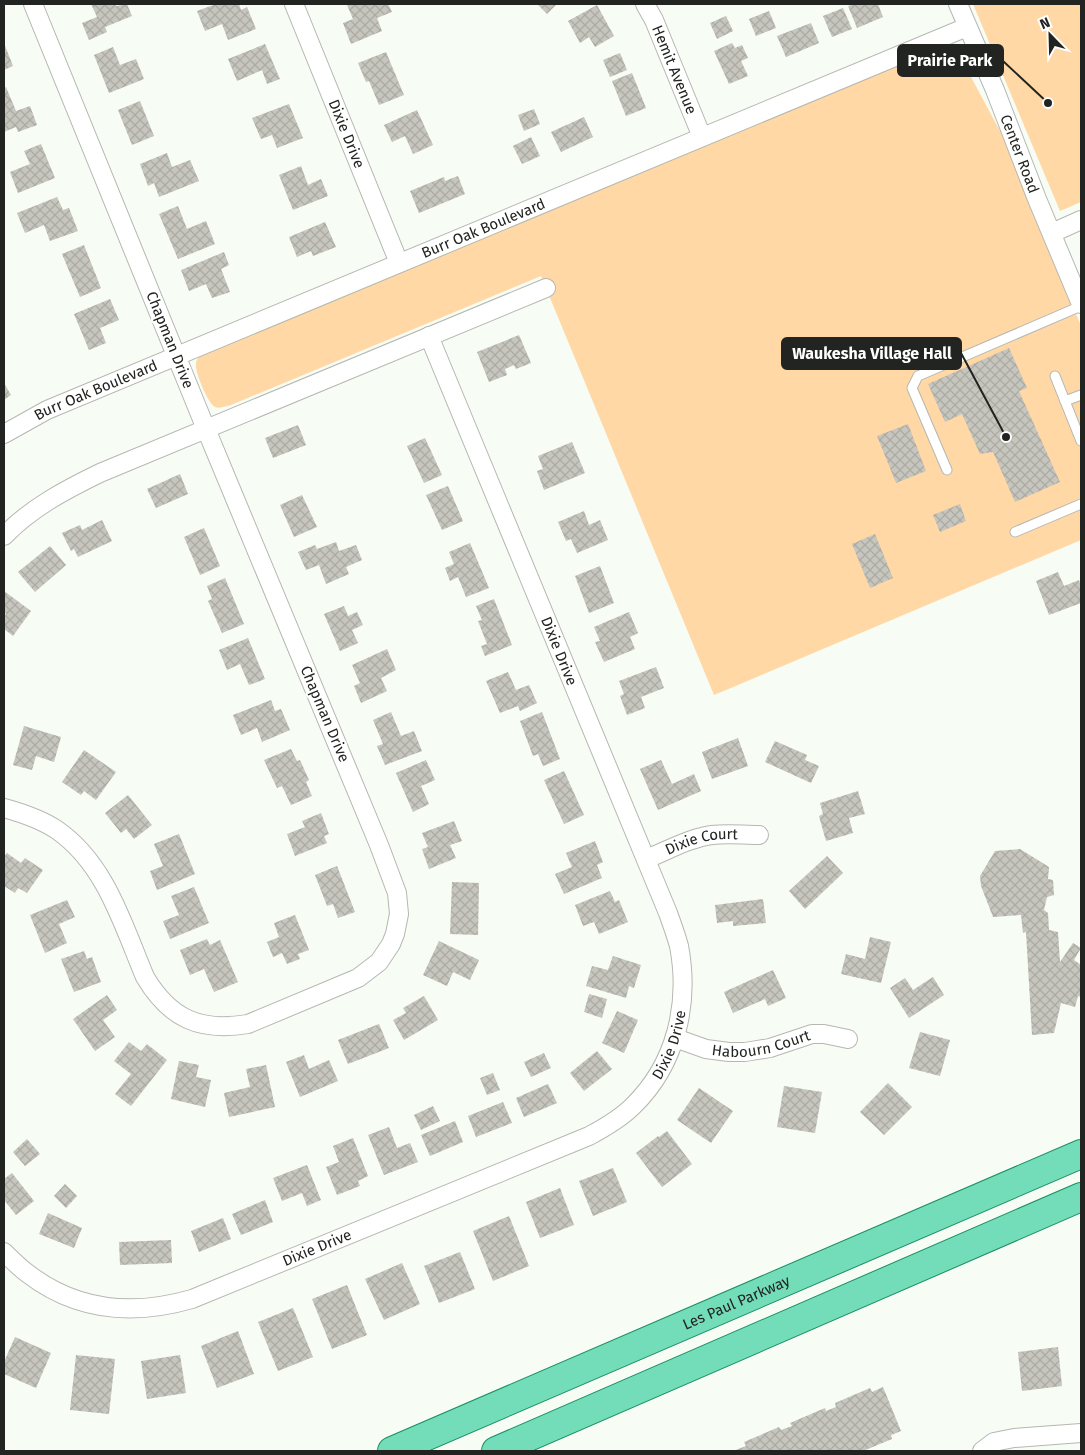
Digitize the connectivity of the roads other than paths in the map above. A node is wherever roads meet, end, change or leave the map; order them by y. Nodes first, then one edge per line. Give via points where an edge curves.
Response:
1 (33, 4) edge
2 (294, 4) edge
3 (645, 4) edge
4 (958, 4) edge
5 (968, 27) junction
6 (702, 137) junction
7 (1081, 220) edge
8 (1052, 233) junction
9 (399, 263) junction
10 (546, 288) dead end
11 (1081, 305) edge
12 (429, 336) junction
13 (177, 355) junction
14 (1055, 376) dead end
15 (1081, 395) edge
16 (1065, 401) junction
17 (206, 429) junction
18 (4, 434) edge
19 (1081, 441) edge
20 (946, 470) dead end
21 (1081, 504) edge
22 (1015, 532) dead end
23 (4, 536) edge
24 (4, 808) edge
25 (759, 835) dead end
26 (646, 860) junction
27 (675, 1038) junction
28 (848, 1039) dead end
29 (1081, 1154) edge
30 (1081, 1197) edge
31 (4, 1252) edge
32 (502, 1404) junction
33 (1081, 1433) edge
34 (506, 1447) edge
35 (392, 1451) edge
36 (982, 1451) edge

1 - 13 street, Chapman Drive
2 - 9 street, Dixie Drive
3 - 6 street, Hemit Avenue
4 - 5 street, Center Road
5 - 6 street, Burr Oak Boulevard
5 - 8 street, Center Road
6 - 9 street, Burr Oak Boulevard
7 - 8 street
8 - 11 street, Center Road
9 - 13 street, Burr Oak Boulevard
10 - 12 street
11 - 20 lane via 918,376 912,388
12 - 17 street
12 - 26 street, Dixie Drive
13 - 17 street, Chapman Drive
13 - 18 street, Burr Oak Boulevard via 47,410
14 - 16 lane
15 - 16 lane
16 - 19 lane
17 - 23 street via 70,487 36,509
17 - 24 street, Chapman Drive via 397,893 398,924 391,944 379,962 338,988 248,1024 208,1026 177,1014 151,988 108,891 83,852 42,821
21 - 22 lane
25 - 26 street, Dixie Court via 710,835
26 - 27 street, Dixie Drive via 679,945 683,982 681,1014
27 - 28 street, Habourn Court via 706,1049 729,1052 770,1048 812,1034
27 - 31 street, Dixie Drive via 665,1062 643,1095 610,1124 589,1136 192,1299 141,1309 99,1307 53,1290
29 - 32 main road, Les Paul Parkway
30 - 34 main road
32 - 34 main road
32 - 35 main road, Les Paul Parkway
33 - 36 street via 1014,1438 994,1442

